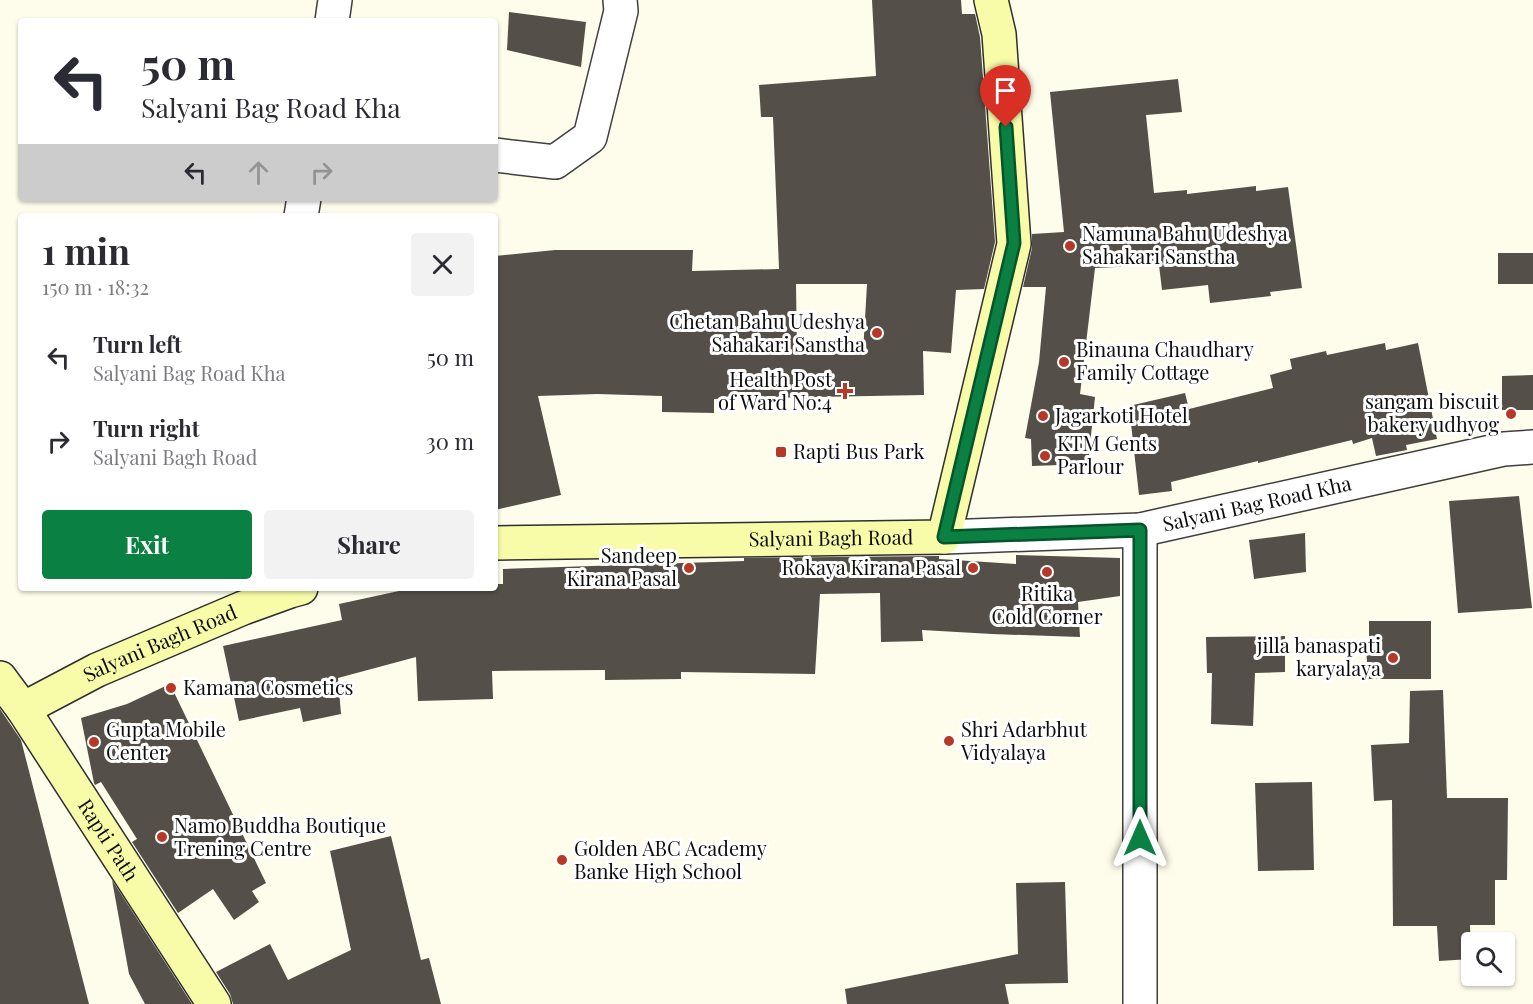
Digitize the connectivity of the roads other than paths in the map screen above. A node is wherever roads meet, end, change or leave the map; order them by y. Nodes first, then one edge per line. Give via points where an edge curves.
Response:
1 (335, 0) edge
2 (620, 0) edge
3 (991, 0) edge
4 (332, 18) edge
5 (498, 155) edge
6 (1533, 447) edge
7 (1140, 530) junction
8 (944, 537) junction
9 (498, 543) edge
10 (290, 591) edge
11 (0, 678) edge
12 (11, 710) edge
13 (214, 1004) edge
14 (1140, 1004) edge

1 - 4 street
2 - 5 street via 621,11 590,137 555,162
3 - 8 street via 999,34 1014,243
6 - 7 street, Salyani Bag Road Kha via 1504,449
7 - 8 street, Salyani Bag Road Kha
7 - 14 street
8 - 9 street, Salyani Bagh Road
10 - 12 street, Salyani Bagh Road
11 - 12 street, Rapti Path
12 - 13 street, Rapti Path

